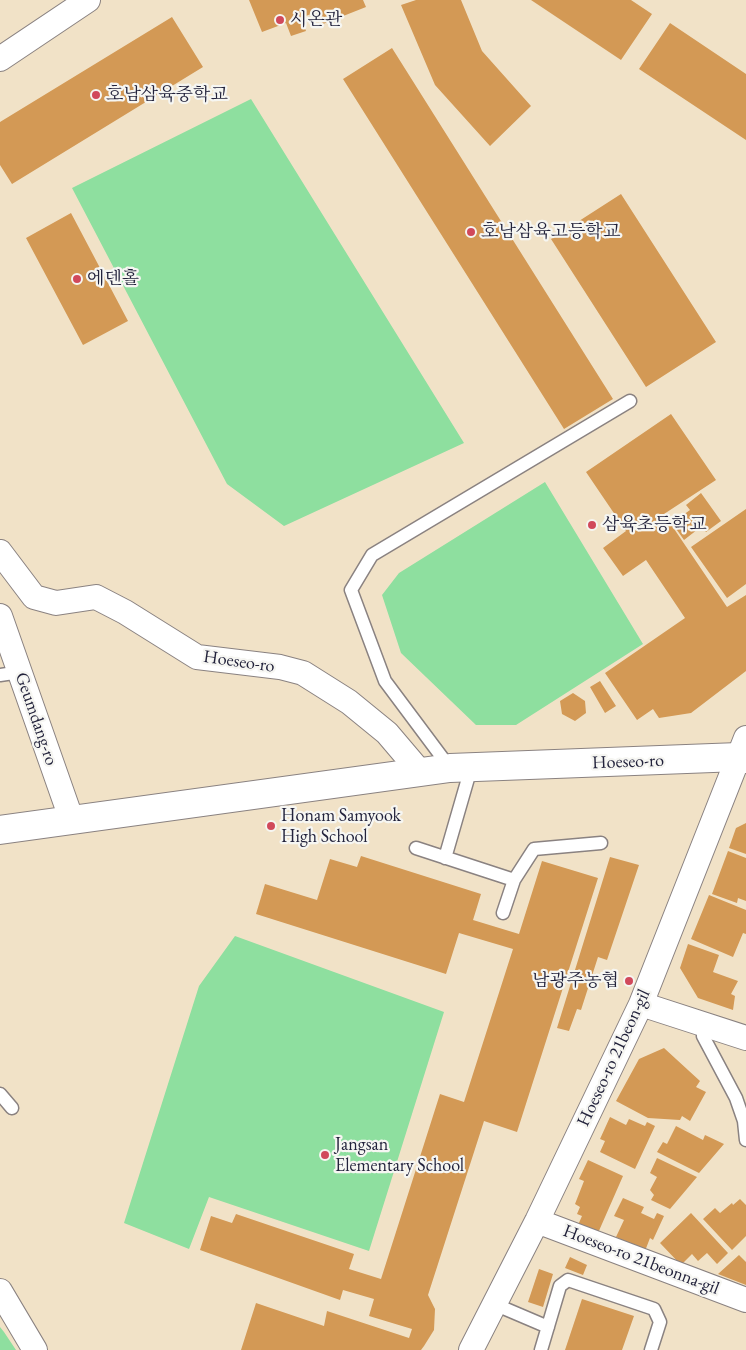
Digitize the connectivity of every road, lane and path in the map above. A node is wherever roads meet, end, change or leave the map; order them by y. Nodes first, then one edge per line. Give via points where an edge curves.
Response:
1 (77, 3) edge
2 (0, 59) edge
3 (630, 401) dead end
4 (0, 552) edge
5 (0, 616) edge
6 (10, 674) edge
7 (744, 751) edge
8 (460, 768) junction
9 (421, 773) junction
10 (72, 821) junction
11 (0, 830) edge
12 (600, 843) dead end
13 (416, 848) dead end
14 (446, 858) junction
15 (514, 880) junction
16 (503, 913) dead end
17 (641, 1004) junction
18 (704, 1024) junction
19 (746, 1038) edge
20 (0, 1094) edge
21 (12, 1108) dead end
22 (746, 1140) edge
23 (537, 1221) junction
24 (0, 1291) edge
25 (746, 1300) edge
26 (494, 1304) junction
27 (548, 1327) junction
28 (35, 1350) edge
29 (471, 1350) edge
30 (541, 1350) edge
31 (651, 1350) edge

1 - 2 street
3 - 8 lane via 372,555 351,590 385,681
4 - 9 street, Hoeseo-ro via 34,597 56,603 96,597 197,657 303,673 349,702 387,733
5 - 6 street, Geumdang-ro
6 - 10 street, Geumdang-ro
7 - 8 street, Hoeseo-ro
7 - 17 street, Hoeseo-ro 21beon-gil
8 - 9 street, Hoeseo-ro
8 - 14 lane
9 - 10 street, Hoeseo-ro
10 - 11 street, Hoeseo-ro
12 - 15 lane via 534,850
13 - 14 lane
14 - 15 lane
15 - 16 lane
17 - 18 street
17 - 23 street, Hoeseo-ro 21beon-gil
18 - 19 street
18 - 22 lane via 703,1036 736,1098 744,1120
20 - 21 lane
23 - 25 street, Hoeseo-ro 21beonna-gil
23 - 26 street, Hoeseo-ro 21beon-gil
24 - 28 street
26 - 27 lane
26 - 29 street, Hoeseo-ro 21beon-gil
27 - 30 lane
27 - 31 lane via 560,1286 568,1280 654,1309 660,1322

